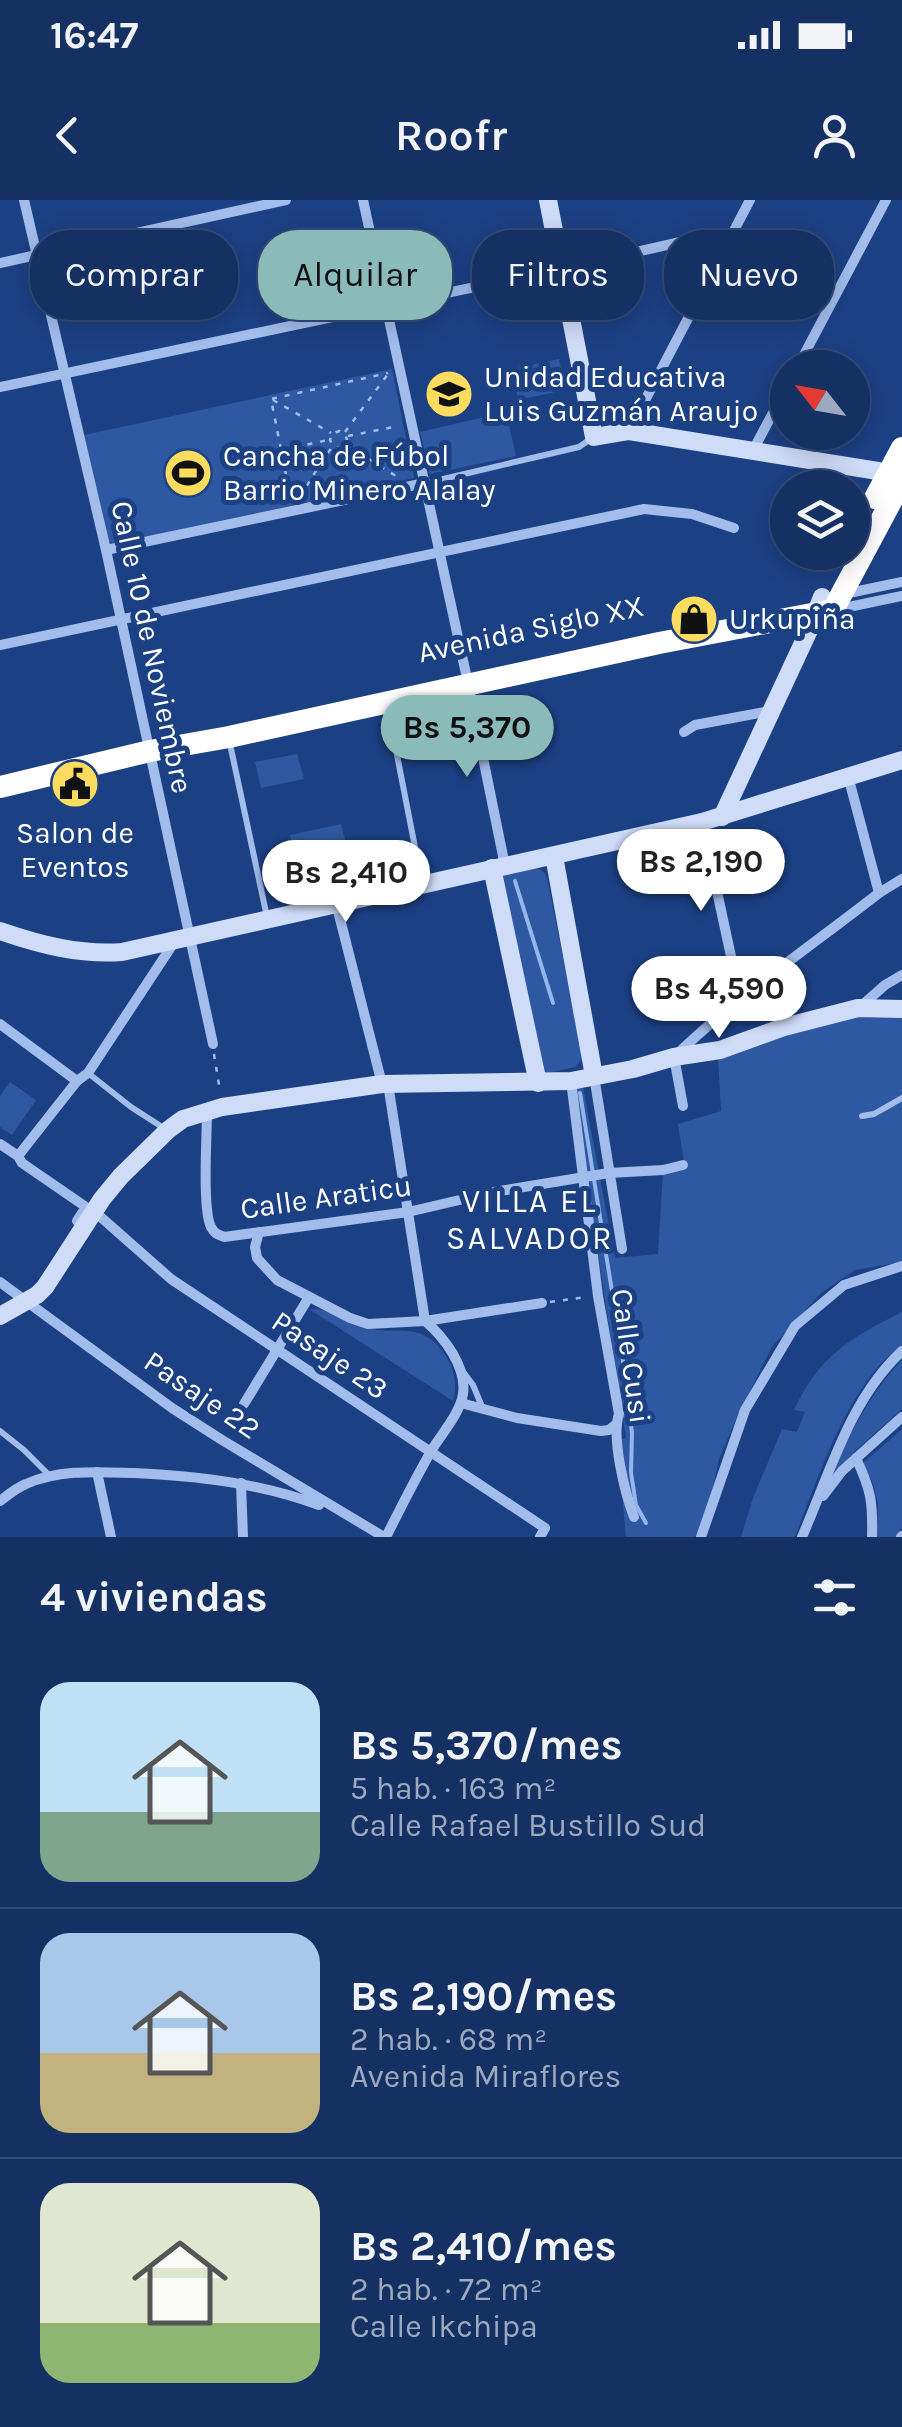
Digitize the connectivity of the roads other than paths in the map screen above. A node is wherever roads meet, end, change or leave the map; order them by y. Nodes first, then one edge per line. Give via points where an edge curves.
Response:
1 (24, 200) edge
2 (286, 200) edge
3 (363, 200) edge
4 (548, 200) edge
5 (750, 200) edge
6 (886, 200) edge
7 (258, 203) edge
8 (32, 230) edge
9 (144, 230) edge
10 (370, 230) edge
11 (554, 230) edge
12 (734, 230) edge
13 (30, 257) edge
14 (0, 263) edge
15 (53, 320) edge
16 (319, 320) edge
17 (389, 320) edge
18 (572, 320) edge
19 (687, 320) edge
20 (807, 350) edge
21 (65, 373) junction
22 (0, 388) edge
23 (770, 418) edge
24 (629, 432) junction
25 (594, 437) junction
26 (752, 452) junction
27 (898, 471) edge
28 (425, 483) junction
29 (870, 513) edge
30 (734, 528) dead end
31 (106, 550) junction
32 (439, 552) junction
33 (840, 570) edge
34 (902, 582) edge
35 (902, 596) edge
36 (828, 604) junction
37 (120, 619) junction
38 (0, 645) edge
39 (467, 680) junction
40 (386, 702) junction
41 (771, 711) junction
42 (684, 732) dead end
43 (228, 738) junction
44 (148, 745) junction
45 (902, 760) edge
46 (0, 774) edge
47 (848, 776) junction
48 (0, 787) edge
49 (722, 817) junction
50 (702, 822) junction
51 (554, 856) junction
52 (499, 867) junction
53 (902, 879) edge
54 (422, 884) junction
55 (879, 892) junction
56 (336, 903) junction
57 (268, 918) junction
58 (0, 931) edge
59 (182, 939) junction
60 (902, 975) edge
61 (740, 998) junction
62 (858, 1008) junction
63 (902, 1008) edge
64 (0, 1024) edge
65 (213, 1044) road end
66 (674, 1057) junction
67 (88, 1074) junction
68 (594, 1076) junction
69 (77, 1081) junction
70 (570, 1081) junction
71 (538, 1083) junction
72 (385, 1084) junction
73 (902, 1098) edge
74 (683, 1106) dead end
75 (215, 1109) junction
76 (862, 1116) dead end
77 (159, 1125) dead end
78 (0, 1144) edge
79 (18, 1156) junction
80 (683, 1164) dead end
81 (609, 1173) junction
82 (582, 1177) junction
83 (94, 1212) junction
84 (408, 1212) junction
85 (259, 1232) junction
86 (622, 1249) dead end
87 (66, 1255) junction
88 (902, 1266) edge
89 (0, 1282) edge
90 (308, 1297) junction
91 (26, 1300) junction
92 (542, 1303) road end
93 (0, 1316) edge
94 (424, 1321) junction
95 (278, 1349) junction
96 (902, 1351) edge
97 (460, 1368) junction
98 (461, 1403) junction
99 (244, 1404) road end
100 (483, 1409) junction
101 (902, 1417) edge
102 (615, 1425) junction
103 (0, 1431) edge
104 (430, 1452) junction
105 (856, 1458) junction
106 (97, 1472) junction
107 (50, 1476) junction
108 (241, 1483) junction
109 (0, 1502) edge
110 (816, 1505) junction
111 (344, 1513) junction
112 (634, 1517) dead end
113 (542, 1532) edge
114 (111, 1537) edge
115 (243, 1537) edge
116 (385, 1537) edge
117 (701, 1537) edge
118 (802, 1537) edge
119 (872, 1537) edge

1 - 8 street, Calle 10 de Noviembre
2 - 7 street
3 - 10 street
4 - 11 street
5 - 12 street
6 - 20 street
7 - 9 street
13 - 14 street
15 - 21 street, Calle 10 de Noviembre
16 - 21 street
17 - 28 street
18 - 25 street
19 - 24 street
21 - 22 street
21 - 31 street, Calle 10 de Noviembre
23 - 26 street
24 - 25 street
24 - 26 street
25 - 28 lane via 579,447
26 - 27 street
27 - 29 highway
27 - 36 highway
28 - 31 street
28 - 32 street
30 - 32 street via 644,508
31 - 37 street, Calle 10 de Noviembre
32 - 37 street
32 - 39 street
33 - 36 highway
34 - 36 street
35 - 36 street
36 - 39 highway, Avenida Siglo XX
36 - 41 street
37 - 38 street
37 - 44 street, Calle 10 de Noviembre
39 - 40 highway, Avenida Siglo XX
39 - 44 highway, Avenida Siglo XX
39 - 52 street
40 - 43 highway, Avenida Siglo XX
40 - 54 lane
41 - 42 street
41 - 49 street
43 - 44 highway, Avenida Siglo XX
43 - 57 lane
44 - 46 highway, Avenida Siglo XX
44 - 48 highway, Avenida Siglo XX
44 - 59 street, Calle 10 de Noviembre
45 - 47 street
47 - 49 street
47 - 55 street
49 - 50 street
50 - 51 street
50 - 61 street
51 - 52 street
51 - 68 street
52 - 54 street
52 - 71 street
53 - 55 street
54 - 56 street
55 - 61 street
56 - 57 street
56 - 72 street
57 - 59 street
58 - 59 street via 96,954
59 - 65 street, Calle 10 de Noviembre
59 - 67 street
60 - 62 street
61 - 66 street
62 - 63 street
62 - 66 street via 720,1050
64 - 69 street
66 - 68 street
66 - 74 street
67 - 69 street
67 - 77 lane
68 - 70 street
68 - 81 street
69 - 79 street
70 - 71 street
70 - 82 street, Calle Cusi
71 - 72 street
72 - 75 street
72 - 84 street
73 - 76 lane
75 - 83 street via 168,1130
75 - 85 street, Calle Araticu via 206,1186 212,1230 224,1237
78 - 79 street
79 - 87 street via 86,1207 69,1234
80 - 81 street, Calle Araticu
81 - 82 street, Calle Araticu
81 - 86 street
82 - 84 street, Calle Araticu
82 - 102 street, Calle Cusi via 619,1414
83 - 87 street
83 - 95 street, Pasaje 23 via 172,1279
84 - 85 street, Calle Araticu
84 - 94 street
85 - 90 street via 255,1247 264,1268
87 - 91 street via 45,1288
88 - 117 street via 844,1285 794,1326 744,1410
89 - 91 street, Pasaje 22
90 - 94 street via 368,1324
90 - 95 street
91 - 93 street
91 - 111 street, Pasaje 22 via 172,1408
92 - 94 street
94 - 97 street
95 - 99 street
95 - 104 street, Pasaje 23
96 - 110 street via 855,1416
97 - 98 street
97 - 100 lane
98 - 100 street
98 - 104 street
100 - 102 street via 601,1431
101 - 105 street
102 - 112 street, Calle Cusi
103 - 107 lane
104 - 113 street, Pasaje 23
104 - 116 street
105 - 110 street
105 - 119 street via 873,1502
106 - 107 street
106 - 108 street
106 - 114 street
107 - 109 street
108 - 111 street
108 - 115 street
110 - 118 street
111 - 116 street, Pasaje 22

